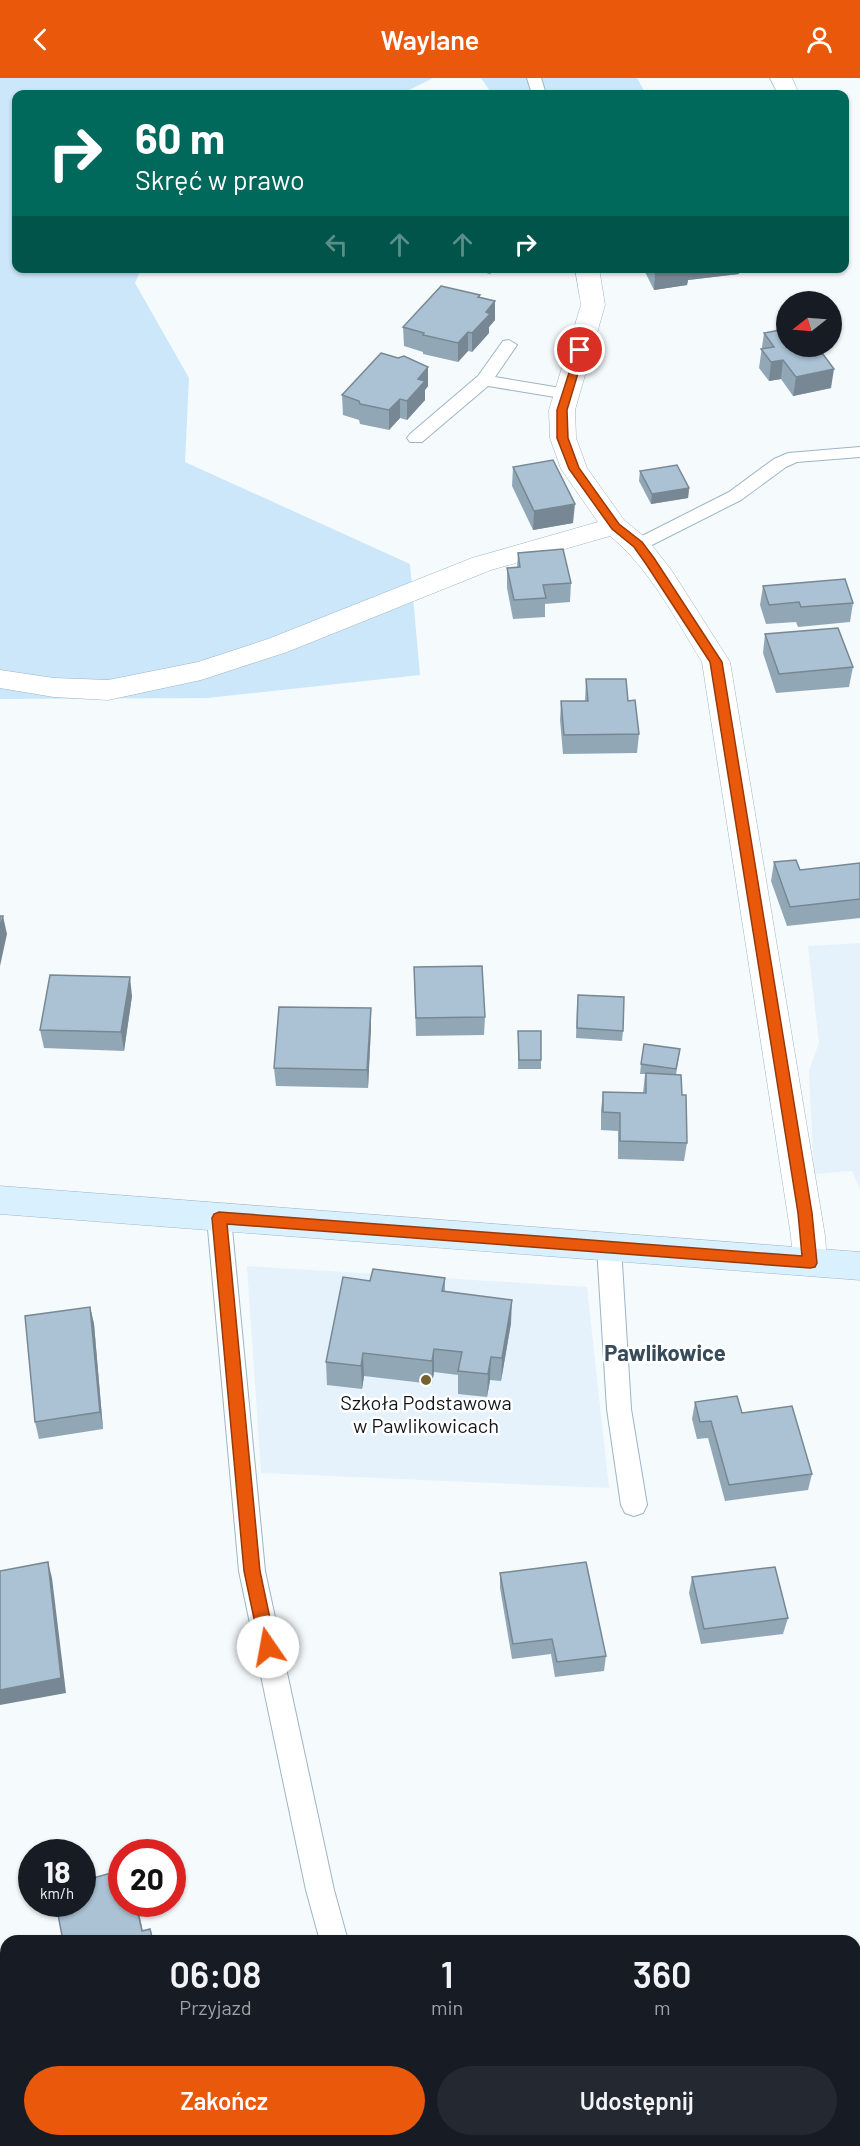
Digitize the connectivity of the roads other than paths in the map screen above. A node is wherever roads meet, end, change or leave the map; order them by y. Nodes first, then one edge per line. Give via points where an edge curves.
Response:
1 (588, 273) edge
2 (509, 345) dead end
3 (484, 380) junction
4 (567, 394) junction
5 (416, 438) dead end
6 (860, 452) edge
7 (615, 526) junction
8 (638, 545) junction
9 (0, 679) edge
10 (0, 1200) edge
11 (219, 1218) junction
12 (609, 1247) junction
13 (810, 1263) junction
14 (860, 1266) edge
15 (634, 1505) dead end
16 (332, 1935) edge

1 - 4 street via 593,305
2 - 3 lane
3 - 4 lane
3 - 5 lane
4 - 7 street via 562,410 563,438 574,469
6 - 8 lane via 794,457 735,496
7 - 8 street
7 - 9 street via 525,549 256,654 190,674 110,690 30,686
8 - 13 street via 716,662
10 - 11 main road
11 - 12 main road
11 - 16 lane via 252,1571
12 - 13 main road
12 - 15 lane via 619,1409
13 - 14 main road

